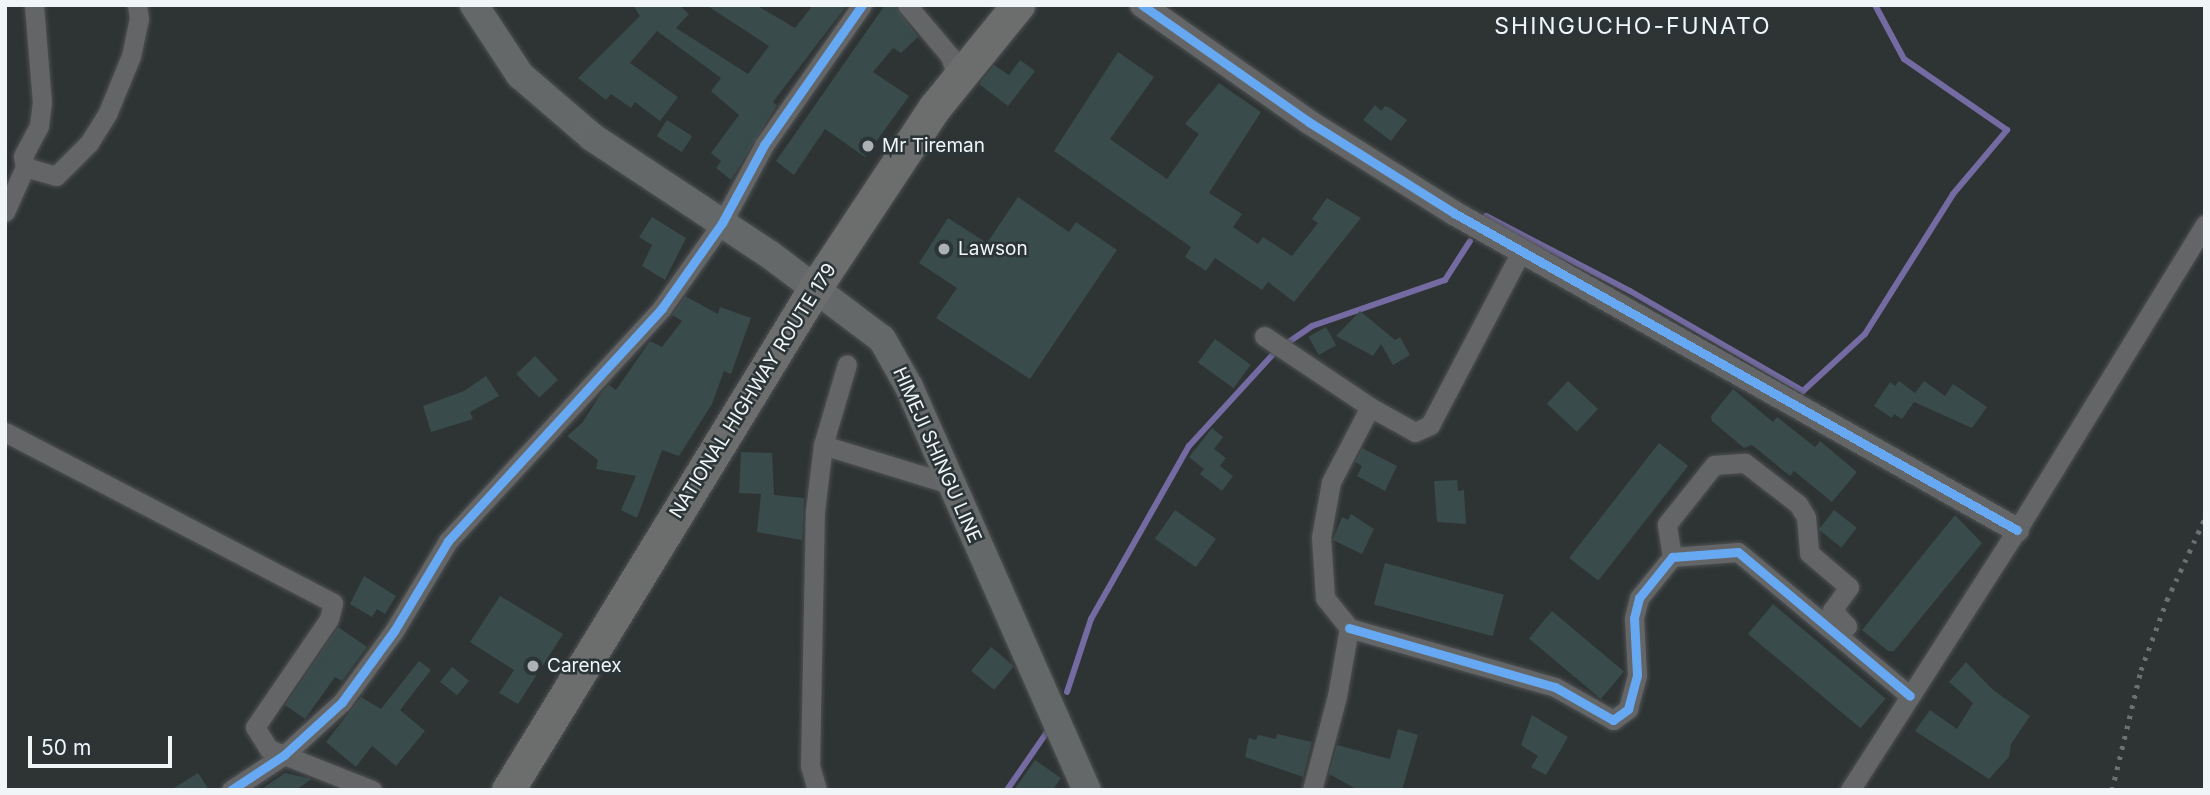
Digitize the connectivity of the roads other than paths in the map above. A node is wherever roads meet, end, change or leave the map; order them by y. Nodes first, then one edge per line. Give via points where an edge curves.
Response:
1 (34, 5) edge
2 (137, 5) edge
3 (474, 5) edge
4 (862, 5) edge
5 (907, 5) edge
6 (1017, 5) edge
7 (1142, 5) edge
8 (957, 77) junction
9 (25, 167) junction
10 (5, 212) edge
11 (722, 223) junction
12 (2205, 224) edge
13 (1522, 250) junction
14 (815, 288) junction
15 (1264, 336) dead end
16 (847, 363) dead end
17 (1370, 407) junction
18 (5, 432) edge
19 (823, 445) junction
20 (950, 484) junction
21 (2017, 530) junction
22 (1672, 557) junction
23 (1349, 628) junction
24 (1838, 636) junction
25 (1910, 696) junction
26 (284, 755) junction
27 (231, 790) edge
28 (372, 790) edge
29 (508, 790) edge
30 (817, 790) edge
31 (1087, 790) edge
32 (1312, 790) edge
33 (1850, 790) edge

1 - 9 street via 41,103 39,125 23,156
2 - 9 street via 139,19 131,56 108,112 89,143 56,176
3 - 11 main road, HIMEJI SHINGU LINE via 520,75 592,137
4 - 11 street via 764,145
5 - 8 street via 950,56
6 - 8 highway, NATIONAL HIGHWAY ROUTE 179
7 - 13 street via 1309,122
8 - 14 highway, NATIONAL HIGHWAY ROUTE 179
9 - 10 street
11 - 14 main road, HIMEJI SHINGU LINE
11 - 26 street via 662,308 448,541 394,631 341,702
12 - 21 street
13 - 17 street via 1430,425 1415,432
13 - 21 street
14 - 20 main road, HIMEJI SHINGU LINE via 882,339 904,377
14 - 29 highway, NATIONAL HIGHWAY ROUTE 179
15 - 17 street
16 - 19 street
17 - 23 street via 1331,482 1321,537 1325,598
18 - 26 street via 333,603 329,619 255,727 269,749
19 - 20 street
19 - 30 street via 815,511 810,766
20 - 31 main road, HIMEJI SHINGU LINE
21 - 25 street
22 - 23 street via 1639,597 1634,618 1637,675 1629,709 1613,720 1555,687
22 - 24 street via 1738,552
22 - 24 street via 1667,524 1714,465 1745,463 1798,504 1806,517 1809,553 1849,587 1832,610 1847,626
23 - 32 street
24 - 25 street
25 - 33 street
26 - 27 street
26 - 28 street

